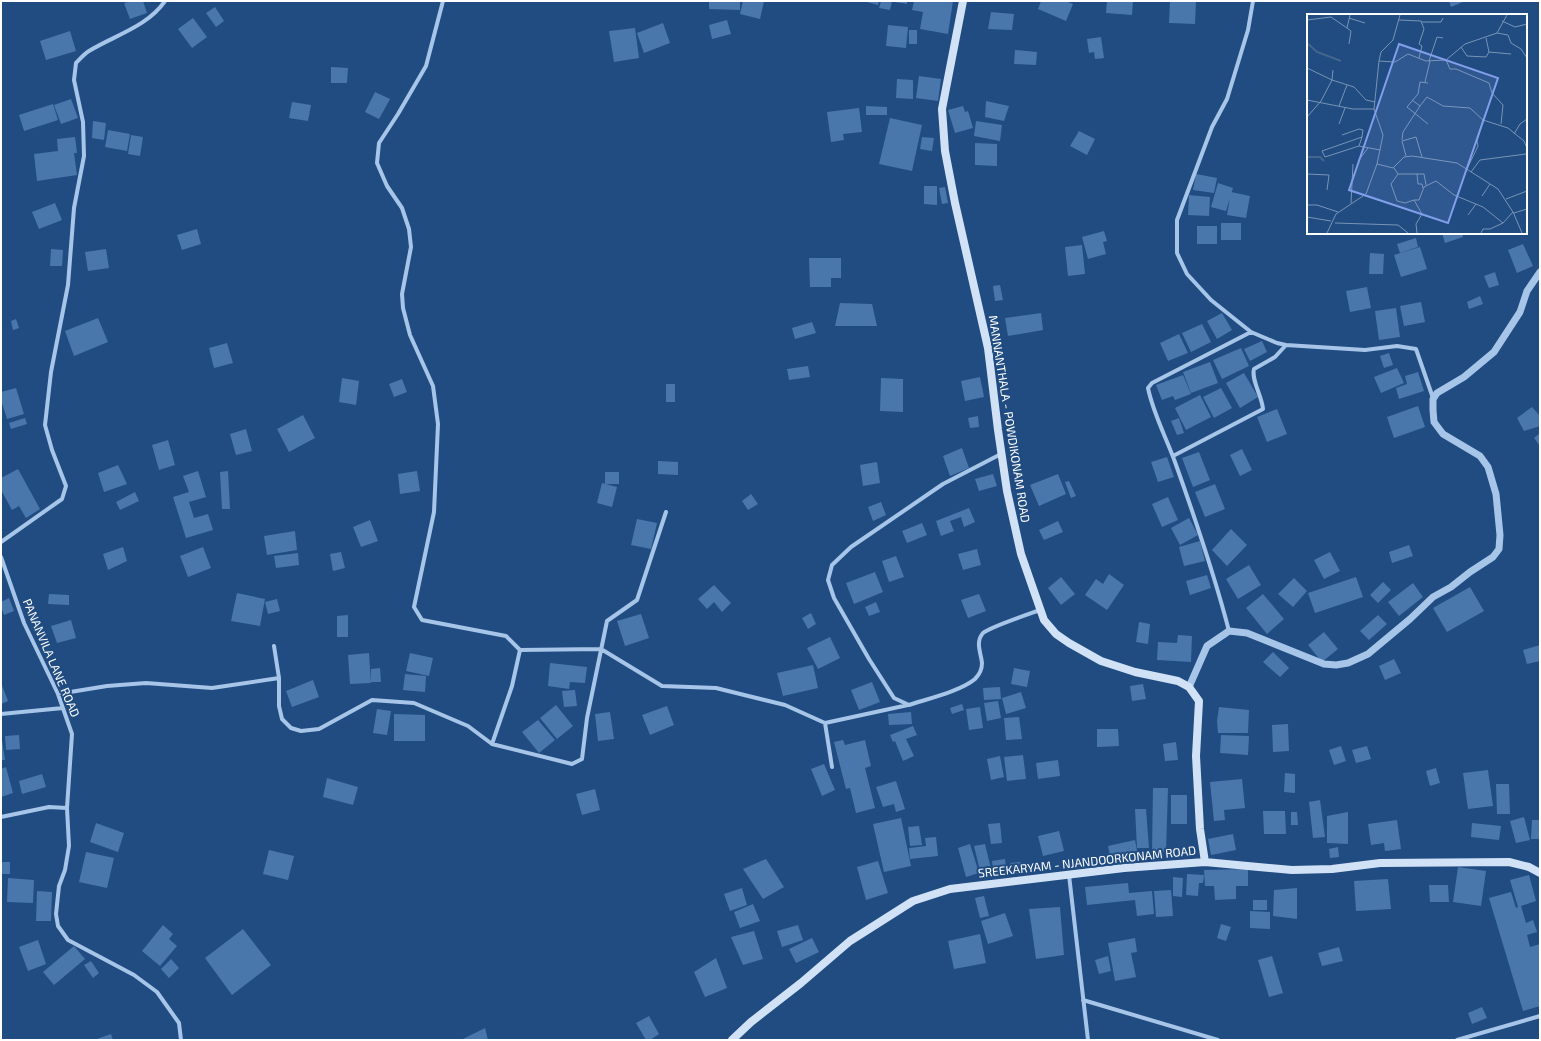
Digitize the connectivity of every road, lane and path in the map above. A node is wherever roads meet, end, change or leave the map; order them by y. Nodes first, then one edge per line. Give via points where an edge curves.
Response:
1 (165, 1) edge
2 (443, 1) edge
3 (963, 1) edge
4 (1253, 1) edge
5 (1540, 272) edge
6 (1251, 332) junction
7 (1286, 345) junction
8 (1433, 399) junction
9 (1002, 454) junction
10 (1173, 456) junction
11 (666, 512) dead end
12 (1, 542) edge
13 (1, 557) edge
14 (1041, 609) junction
15 (1229, 631) junction
16 (274, 646) dead end
17 (601, 649) junction
18 (520, 650) junction
19 (279, 678) junction
20 (1189, 687) junction
21 (58, 694) junction
22 (909, 705) junction
23 (63, 708) junction
24 (1, 714) edge
25 (825, 723) junction
26 (492, 744) junction
27 (832, 767) dead end
28 (67, 808) junction
29 (1, 817) edge
30 (1205, 862) junction
31 (1540, 873) edge
32 (1070, 875) junction
33 (1083, 1000) junction
34 (1540, 1016) edge
35 (181, 1040) edge
36 (732, 1040) edge
37 (1088, 1040) edge
38 (1218, 1040) edge
39 (1457, 1040) edge

1 - 12 street via 142,24 88,51 76,64 74,80 83,122 84,156 74,208 68,285 51,372 45,425 66,486 62,499
2 - 18 street via 426,66 379,143 377,163 387,186 402,208 409,229 412,247 402,294 403,308 410,335 433,386 438,424 434,512 414,607 422,620 506,636
3 - 9 main road, MANNANTHALA - POWDIKONAM ROAD via 942,109 945,151 988,348
4 - 6 street via 1248,30 1227,99 1212,127 1177,220 1177,253 1187,274 1211,300
5 - 8 street via 1527,291 1520,312 1494,352 1464,377 1437,393
6 - 7 street
6 - 10 street via 1152,383 1148,388
7 - 8 street via 1365,350 1397,346 1416,349
7 - 10 street via 1252,374 1262,399 1263,409
8 - 15 street via 1434,422 1443,434 1480,456 1488,467 1496,494 1500,535 1499,549 1494,557 1433,597 1368,654 1348,663 1324,664 1247,633
9 - 14 main road, MANNANTHALA - POWDIKONAM ROAD via 1021,554
9 - 22 street via 943,484 851,547 832,565 828,580 834,598 868,659 894,698
10 - 15 street via 1218,586
11 - 17 street via 637,600 606,621
13 - 21 street, PANANVILA LANE ROAD via 24,623
14 - 20 main road, MANNANTHALA - POWDIKONAM ROAD via 1044,620 1056,634 1100,660 1135,672 1178,681
14 - 22 street via 983,633 979,647 981,670 974,680 942,695
15 - 20 street via 1207,646
16 - 19 street
17 - 18 street
17 - 25 street via 662,686 716,688 785,705
17 - 26 street via 587,718 582,759 572,764
18 - 26 street via 512,686
19 - 21 street via 212,688 146,683
19 - 26 street via 279,706 282,719 291,728 302,731 319,729 372,700 414,703 468,726
20 - 30 main road via 1199,701 1196,756 1200,829
21 - 23 street, PANANVILA LANE ROAD
22 - 25 street
23 - 24 street
23 - 28 street, PANANVILA LANE ROAD via 72,734
25 - 27 street
28 - 29 street via 49,807
28 - 35 street, PANANVILA LANE ROAD via 69,846 59,886 56,914 58,926 68,940 134,975 157,992 179,1024
30 - 31 main road, SREEKARYAM - NJANDOORKONAM ROAD via 1292,870 1332,869 1380,863 1509,862 1529,866
30 - 32 main road, SREEKARYAM - NJANDOORKONAM ROAD
32 - 33 street
32 - 36 main road, SREEKARYAM - NJANDOORKONAM ROAD via 950,889 913,901 850,941 750,1022
33 - 37 street
33 - 38 street
34 - 39 street

